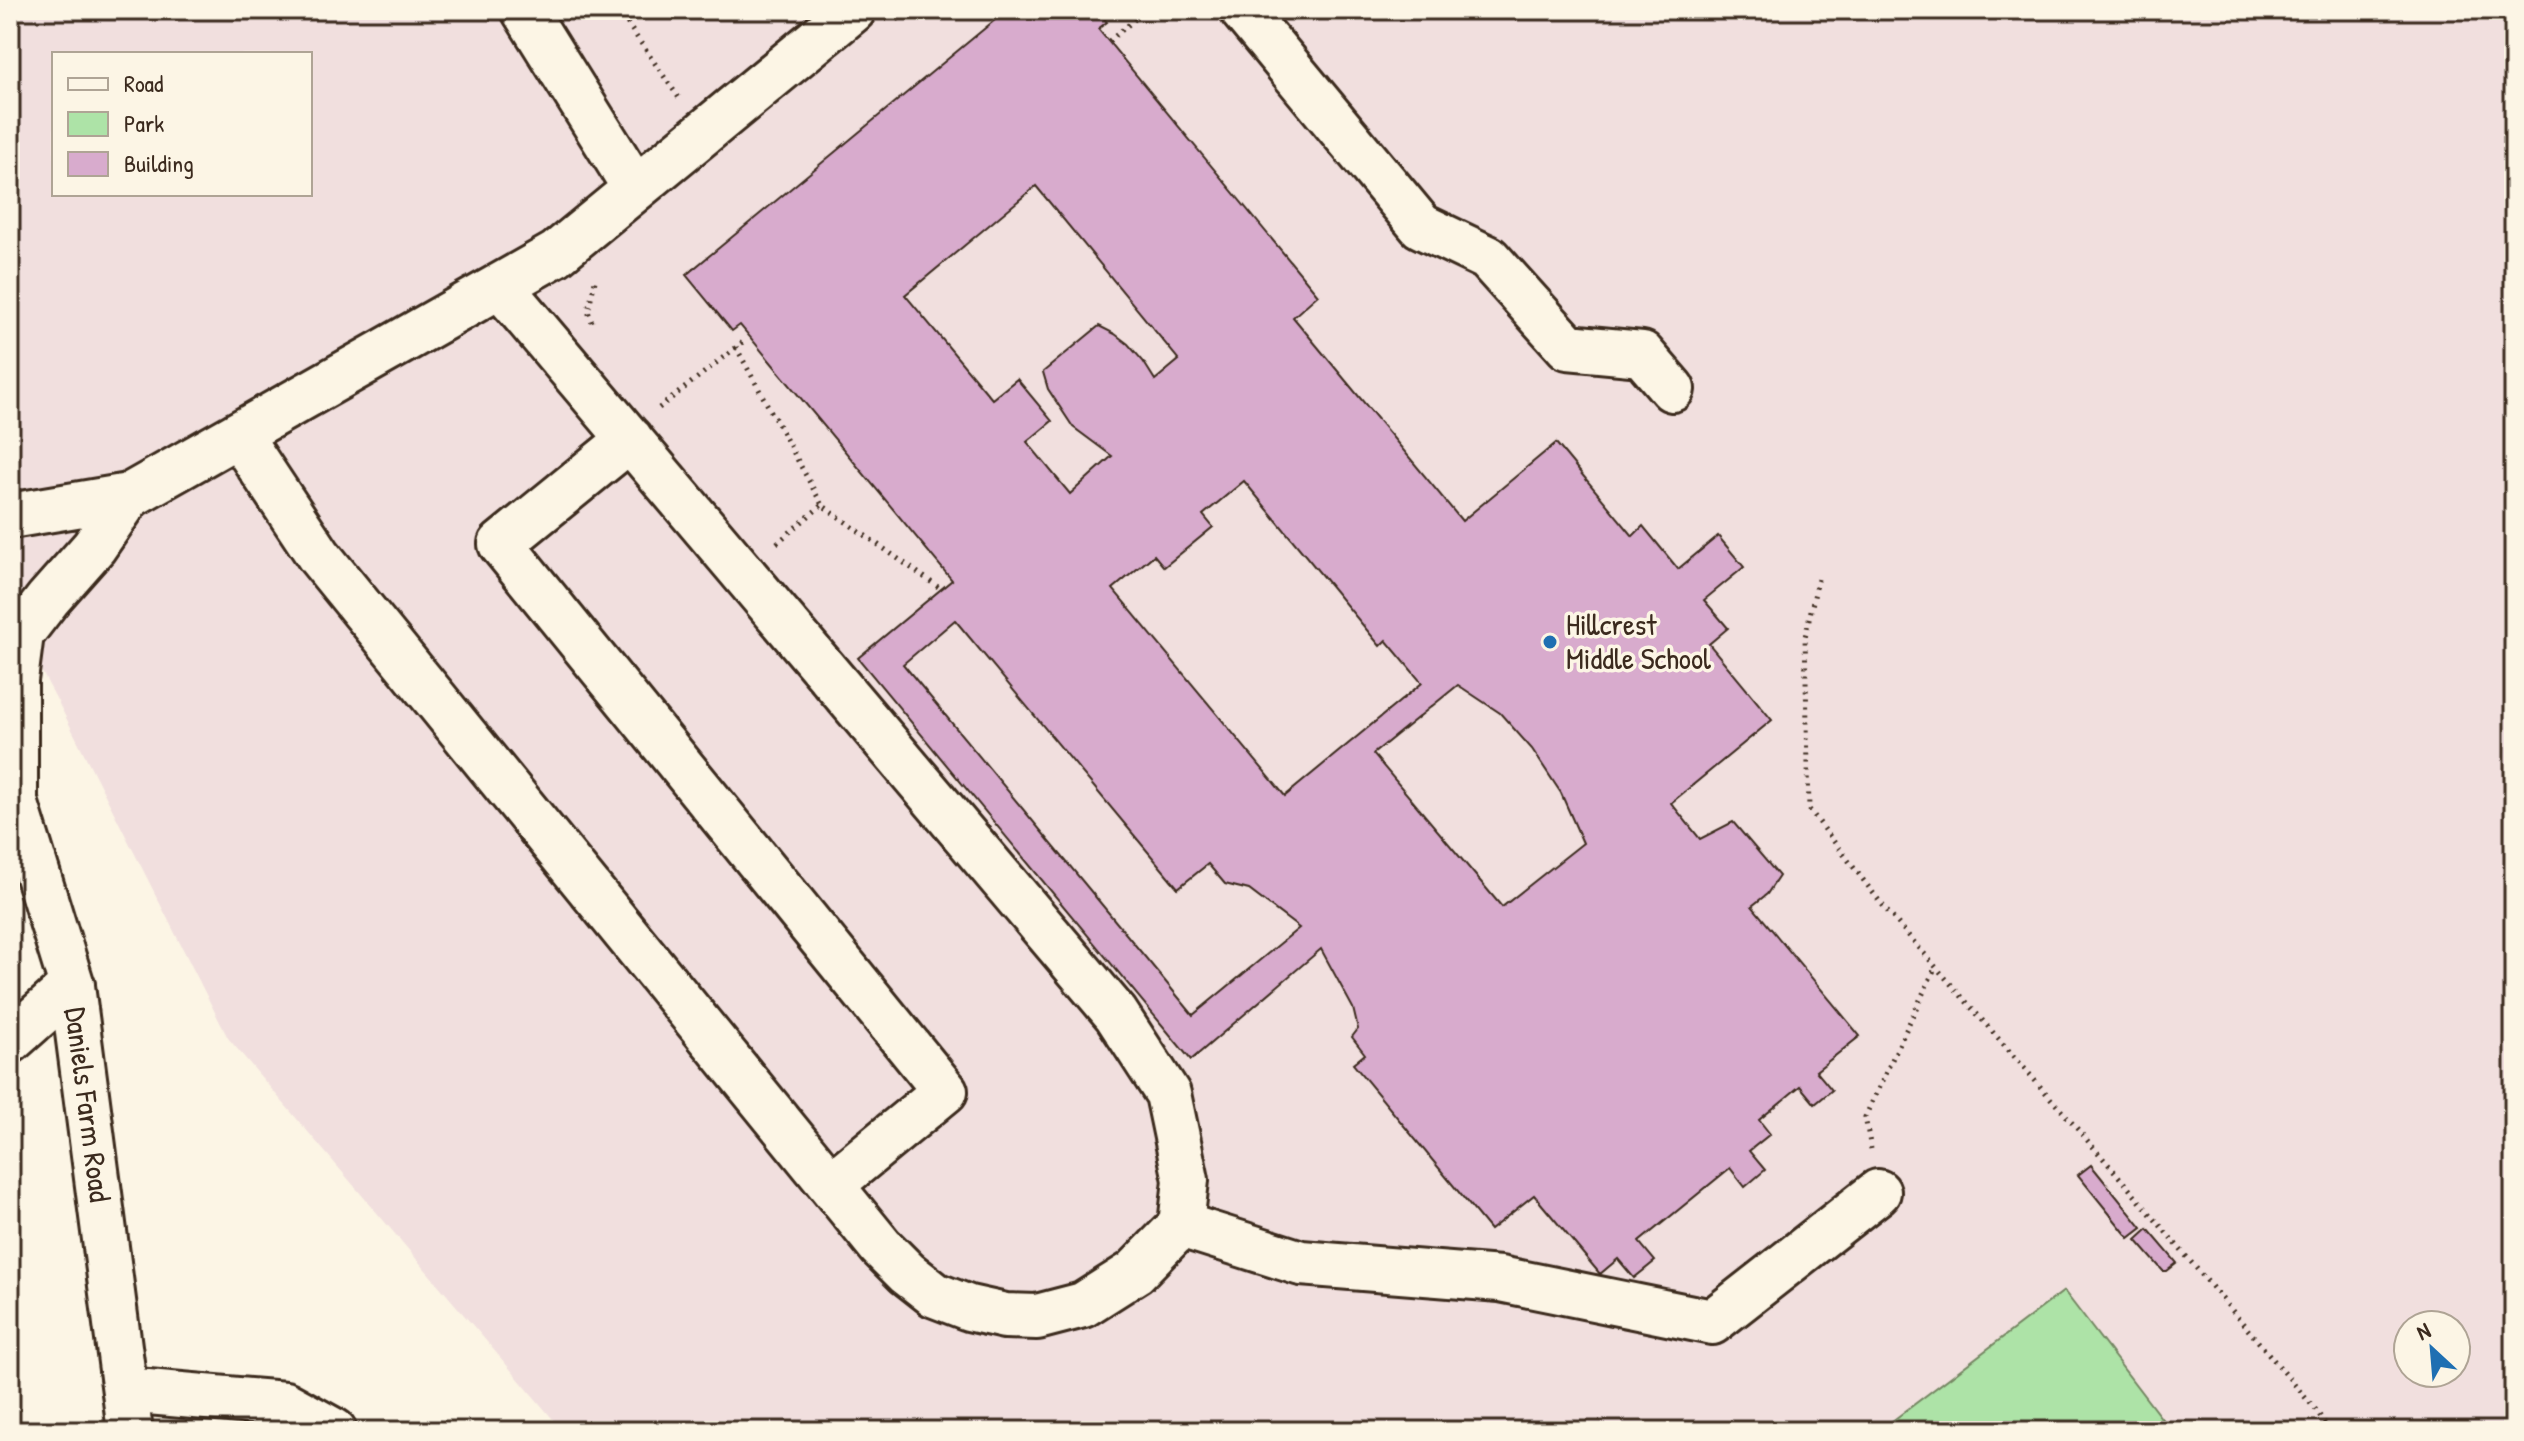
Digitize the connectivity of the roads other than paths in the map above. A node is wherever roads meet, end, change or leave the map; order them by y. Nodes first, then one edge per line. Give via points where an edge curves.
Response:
1 (524, 10) edge
2 (853, 10) edge
3 (1242, 10) edge
4 (635, 188) junction
5 (500, 286) junction
6 (1672, 389) dead end
7 (652, 422) junction
8 (238, 434) junction
9 (129, 496) junction
10 (10, 516) edge
11 (12, 792) edge
12 (72, 986) junction
13 (10, 1041) edge
14 (832, 1184) junction
15 (1878, 1192) road end
16 (1181, 1225) junction
17 (127, 1410) edge
18 (334, 1431) edge

1 - 4 main road
2 - 4 main road
3 - 6 main road via 1421,226 1488,258 1568,347 1642,354
4 - 5 main road via 556,254
5 - 7 main road
5 - 8 main road
7 - 14 main road via 501,544 945,1091
7 - 16 main road via 1116,1014 1168,1094 1186,1180
8 - 9 main road
8 - 14 main road via 319,556
9 - 10 main road
9 - 11 main road, Daniels Farm Road via 21,634
11 - 12 main road, Daniels Farm Road
12 - 13 main road
12 - 17 main road, Daniels Farm Road
14 - 16 main road via 881,1247 935,1295 1005,1316 1037,1317 1083,1305 1135,1272
15 - 16 main road via 1712,1322 1500,1279 1301,1263
17 - 18 main road via 285,1404

